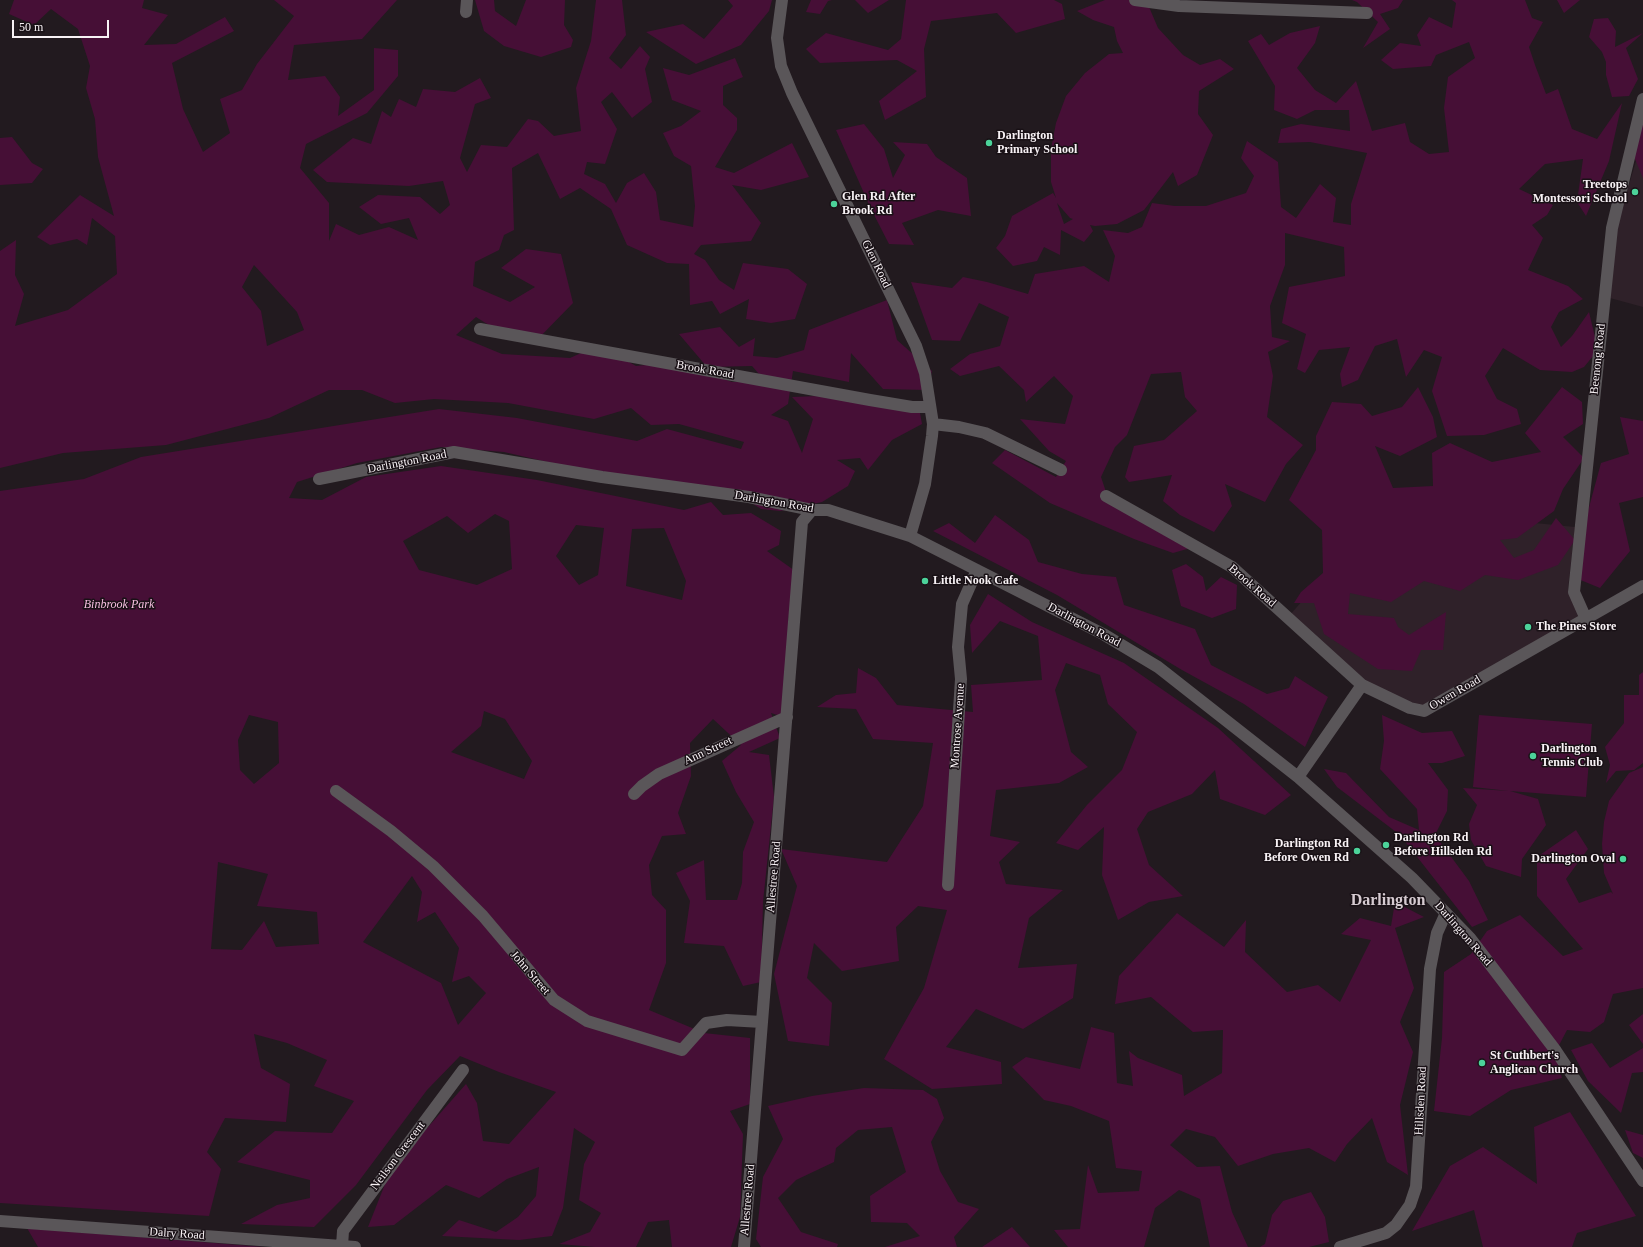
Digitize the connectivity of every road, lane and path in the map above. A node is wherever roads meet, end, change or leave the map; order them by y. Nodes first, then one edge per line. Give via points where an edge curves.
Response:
1 (782, 0) edge
2 (1135, 0) edge
3 (1367, 13) dead end
4 (1643, 99) edge
5 (480, 328) dead end
6 (930, 407) junction
7 (933, 424) junction
8 (1061, 470) dead end
9 (319, 479) dead end
10 (1106, 496) dead end
11 (812, 510) junction
12 (910, 536) junction
13 (977, 570) junction
14 (1643, 586) edge
15 (1586, 619) junction
16 (1362, 684) junction
17 (786, 716) junction
18 (1298, 777) junction
19 (336, 791) dead end
20 (634, 794) dead end
21 (948, 885) dead end
22 (1446, 913) junction
23 (762, 1022) junction
24 (463, 1070) dead end
25 (1643, 1181) edge
26 (0, 1221) edge
27 (329, 1246) edge
28 (342, 1246) edge
29 (355, 1247) edge
30 (744, 1247) edge
31 (1340, 1247) edge

1 - 6 street, Glen Road via 777,38 781,66 916,346 926,373
2 - 3 street via 1180,6
4 - 15 street, Beenong Road via 1612,228 1574,592
5 - 6 street, Brook Road via 870,400 912,407
6 - 7 street, Glen Road
7 - 8 street via 986,433
7 - 12 street, Glen Road via 924,484
9 - 11 street, Darlington Road via 454,452 602,477 749,496
10 - 16 street, Brook Road via 1232,567
11 - 12 street, Darlington Road via 828,510
11 - 17 street, Allestree Road via 802,522
12 - 13 street, Darlington Road
13 - 18 street, Darlington Road via 1103,634 1158,667
13 - 21 street, Montrose Avenue via 961,611 958,647 961,679
14 - 15 street, Owen Road
15 - 16 street, Owen Road via 1424,711 1410,708
16 - 18 street
17 - 20 street, Ann Street via 659,774
17 - 23 street, Allestree Road
18 - 22 street, Darlington Road via 1412,878
19 - 23 street, John Street via 433,866 483,916 554,1000 587,1021 682,1050 706,1023 727,1020
22 - 25 street, Darlington Road via 1470,938 1556,1052
22 - 31 street, Hillsden Road via 1437,933 1430,969 1416,1188 1410,1205 1396,1225 1386,1233
23 - 30 street, Allestree Road
24 - 28 street, Neilson Crescent via 343,1231
26 - 27 street, Dalry Road
27 - 28 street, Dalry Road
28 - 29 street, Dalry Road

